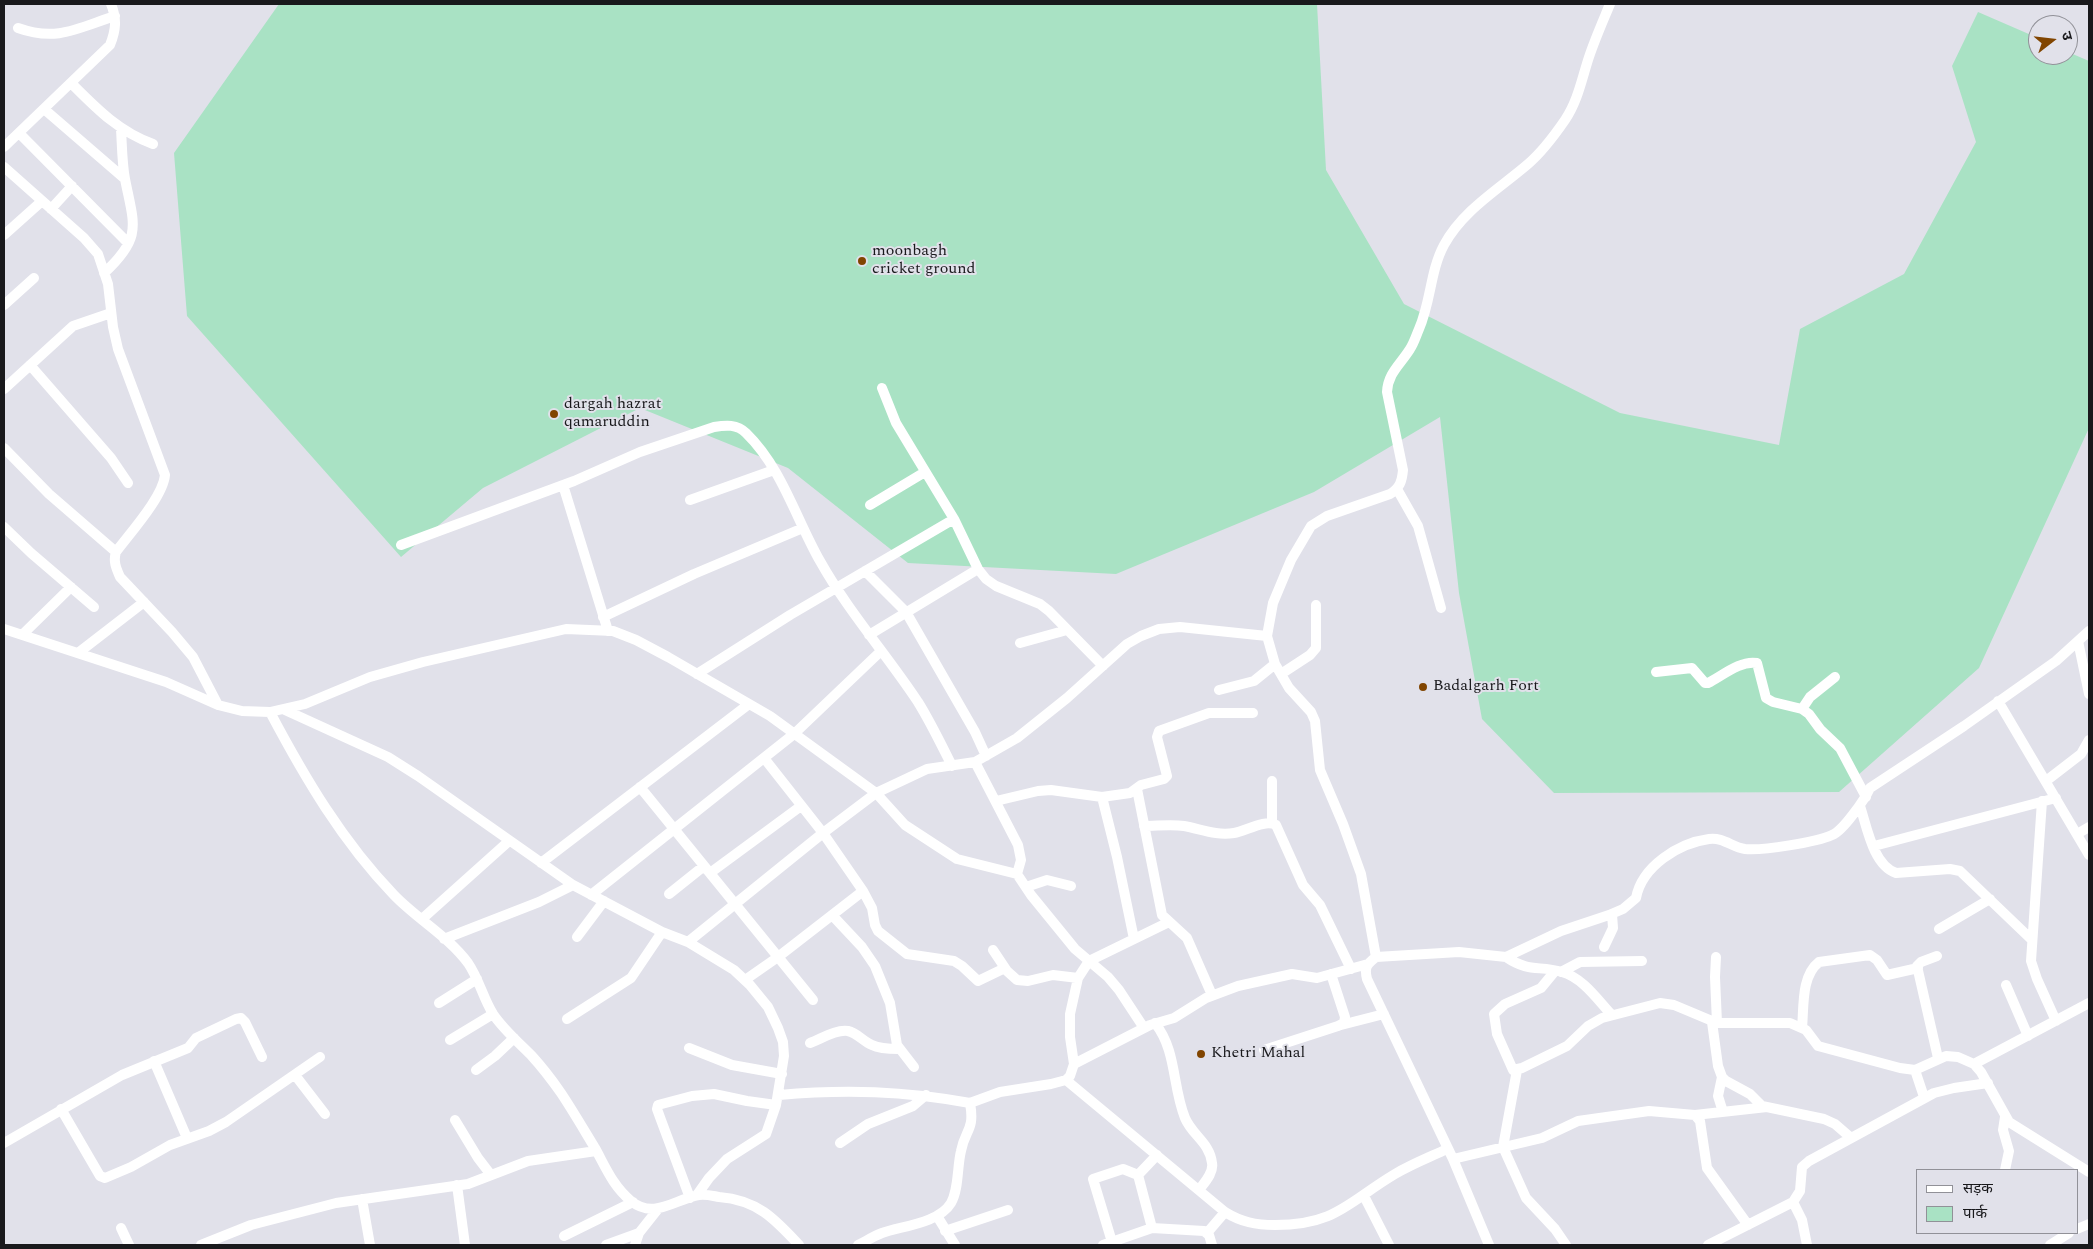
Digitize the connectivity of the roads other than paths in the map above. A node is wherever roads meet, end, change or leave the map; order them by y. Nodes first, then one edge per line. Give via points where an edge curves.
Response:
1 (111, 4) edge
2 (1610, 4) edge
3 (114, 16) junction
4 (18, 28) dead end
5 (71, 83) junction
6 (44, 109) junction
7 (121, 129) junction
8 (19, 133) junction
9 (153, 144) dead end
10 (4, 147) edge
11 (4, 167) edge
12 (125, 179) junction
13 (72, 186) junction
14 (42, 201) junction
15 (51, 209) junction
16 (4, 235) edge
17 (128, 243) junction
18 (104, 273) junction
19 (34, 278) dead end
20 (4, 305) edge
21 (111, 312) junction
22 (30, 365) junction
23 (882, 388) dead end
24 (4, 389) edge
25 (4, 448) edge
26 (774, 470) junction
27 (925, 472) junction
28 (128, 483) dead end
29 (563, 485) junction
30 (1397, 490) junction
31 (690, 500) dead end
32 (870, 505) dead end
33 (954, 519) junction
34 (4, 527) edge
35 (803, 528) junction
36 (402, 545) dead end
37 (116, 552) junction
38 (978, 569) junction
39 (865, 571) junction
40 (71, 587) junction
41 (837, 588) junction
42 (144, 602) junction
43 (1316, 605) dead end
44 (94, 607) dead end
45 (1441, 608) dead end
46 (906, 612) junction
47 (603, 617) junction
48 (4, 630) edge
49 (1068, 630) junction
50 (2089, 630) edge
51 (608, 631) junction
52 (22, 635) junction
53 (869, 635) junction
54 (1267, 636) junction
55 (2078, 640) junction
56 (1020, 643) dead end
57 (881, 651) junction
58 (78, 653) junction
59 (1275, 664) junction
60 (1103, 666) junction
61 (1656, 672) dead end
62 (697, 674) junction
63 (1281, 674) junction
64 (1835, 678) dead end
65 (2088, 680) edge
66 (1219, 690) dead end
67 (2089, 694) edge
68 (1998, 701) junction
69 (749, 704) junction
70 (218, 705) junction
71 (1802, 709) junction
72 (285, 710) junction
73 (270, 712) junction
74 (1253, 713) dead end
75 (794, 734) junction
76 (2089, 740) edge
77 (986, 756) junction
78 (764, 758) junction
79 (975, 762) junction
80 (952, 766) junction
81 (1272, 781) dead end
82 (2046, 781) junction
83 (640, 787) junction
84 (1137, 789) junction
85 (876, 793) junction
86 (1102, 796) junction
87 (1866, 797) junction
88 (2056, 798) junction
89 (996, 801) junction
90 (2042, 802) junction
91 (801, 806) junction
92 (1860, 806) junction
93 (1272, 823) junction
94 (1144, 826) junction
95 (2089, 827) edge
96 (674, 828) junction
97 (823, 833) junction
98 (2077, 834) junction
99 (510, 841) junction
100 (1874, 846) junction
101 (2089, 855) edge
102 (541, 863) junction
103 (707, 870) junction
104 (1018, 874) junction
105 (573, 885) junction
106 (1071, 886) dead end
107 (1026, 887) junction
108 (863, 891) junction
109 (669, 894) dead end
110 (592, 895) junction
111 (1990, 899) junction
112 (604, 902) junction
113 (734, 905) junction
114 (1612, 914) junction
115 (832, 915) junction
116 (422, 919) junction
117 (1169, 922) junction
118 (1939, 929) dead end
119 (662, 932) junction
120 (578, 937) dead end
121 (444, 939) junction
122 (1134, 939) junction
123 (2032, 940) junction
124 (688, 942) junction
125 (1604, 947) dead end
126 (993, 950) dead end
127 (1937, 956) dead end
128 (778, 957) junction
129 (1506, 957) junction
130 (1716, 957) dead end
131 (1372, 960) junction
132 (1089, 961) junction
133 (1642, 961) dead end
134 (1005, 968) junction
135 (1351, 968) junction
136 (1918, 968) junction
137 (1558, 971) junction
138 (1331, 974) junction
139 (1078, 978) junction
140 (478, 979) junction
141 (745, 980) junction
142 (2006, 985) dead end
143 (1212, 995) junction
144 (813, 1000) dead end
145 (439, 1003) dead end
146 (2089, 1003) edge
147 (493, 1014) junction
148 (1384, 1014) junction
149 (1611, 1014) junction
150 (567, 1019) dead end
151 (2056, 1020) junction
152 (1714, 1022) junction
153 (1155, 1023) junction
154 (1341, 1025) junction
155 (1144, 1028) junction
156 (1802, 1028) junction
157 (2028, 1036) junction
158 (514, 1038) junction
159 (450, 1040) dead end
160 (810, 1043) dead end
161 (689, 1048) dead end
162 (899, 1049) junction
163 (1264, 1050) dead end
164 (262, 1057) dead end
165 (320, 1057) dead end
166 (1938, 1058) junction
167 (154, 1061) junction
168 (1074, 1064) junction
169 (1974, 1064) junction
170 (914, 1067) dead end
171 (476, 1070) dead end
172 (1517, 1070) junction
173 (1915, 1070) junction
174 (782, 1074) junction
175 (295, 1075) junction
176 (1722, 1077) junction
177 (1066, 1080) junction
178 (1988, 1083) junction
179 (926, 1095) junction
180 (1924, 1098) junction
181 (778, 1100) junction
182 (970, 1103) junction
183 (1768, 1107) junction
184 (61, 1109) junction
185 (1723, 1112) junction
186 (325, 1114) dead end
187 (1696, 1115) junction
188 (2005, 1117) junction
189 (455, 1120) dead end
190 (1850, 1137) junction
191 (187, 1138) junction
192 (4, 1143) edge
193 (840, 1143) dead end
194 (1503, 1147) junction
195 (1447, 1149) junction
196 (596, 1150) junction
197 (1157, 1155) junction
198 (1452, 1159) junction
199 (2005, 1169) edge
200 (2089, 1172) edge
201 (491, 1175) junction
202 (1138, 1175) junction
203 (457, 1186) junction
204 (1199, 1190) junction
205 (693, 1196) junction
206 (1364, 1196) junction
207 (362, 1199) junction
208 (633, 1202) junction
209 (1793, 1202) junction
210 (658, 1209) junction
211 (1008, 1210) dead end
212 (1224, 1212) junction
213 (937, 1216) junction
214 (1748, 1225) junction
215 (121, 1228) dead end
216 (1152, 1228) junction
217 (945, 1230) junction
218 (639, 1233) junction
219 (1207, 1233) junction
220 (2067, 1234) edge
221 (564, 1236) dead end
222 (1107, 1244) edge
223 (129, 1245) edge
224 (201, 1245) edge
225 (370, 1245) edge
226 (465, 1245) edge
227 (606, 1245) edge
228 (635, 1245) edge
229 (799, 1245) edge
230 (858, 1245) edge
231 (954, 1245) edge
232 (1212, 1245) edge
233 (1389, 1245) edge
234 (1489, 1245) edge
235 (1566, 1245) edge
236 (1708, 1245) edge
237 (1807, 1245) edge
238 (2050, 1245) edge

1 - 3 street
2 - 30 street via 1578,94 1566,118 1529,163 1478,204 1444,245 1421,326 1410,348 1392,371 1388,384 1403,470
3 - 4 street via 55,35
3 - 5 street via 115,33 110,45
5 - 6 street
5 - 7 street
6 - 8 street
6 - 12 street
7 - 9 street
7 - 12 street
8 - 10 street
8 - 13 street
11 - 14 street
12 - 17 street via 134,223
13 - 15 street
13 - 17 street
14 - 15 street
14 - 16 street
15 - 18 street via 98,254
17 - 18 street via 124,253
18 - 21 street
19 - 20 street
21 - 22 street via 73,326
21 - 37 street via 118,349 166,475 159,494
22 - 24 street
22 - 28 street via 111,458
23 - 27 street via 896,423
25 - 37 street
26 - 29 street via 746,432 726,425 640,452
26 - 31 street
26 - 35 street
27 - 32 street
27 - 33 street
29 - 36 street
29 - 47 street
30 - 45 street via 1418,526
30 - 54 street via 1327,516 1312,526 1291,560 1273,603
33 - 38 street
33 - 39 street
34 - 40 street
35 - 41 street
35 - 47 street
37 - 42 street via 114,558 120,577
38 - 46 street
38 - 49 street via 996,586 1040,604
39 - 41 street
39 - 46 street
40 - 44 street
40 - 52 street
41 - 53 street
41 - 62 street
42 - 58 street
42 - 70 street via 193,657
43 - 63 street via 1316,648
46 - 53 street
46 - 77 street
47 - 51 street
48 - 52 street
49 - 56 street
49 - 60 street
50 - 55 street
51 - 62 street via 636,640
51 - 72 street via 566,629 423,662 370,677
52 - 58 street
53 - 57 street
54 - 59 street
54 - 60 street via 1180,627 1160,629 1127,644
55 - 65 street
55 - 68 street via 2056,661
57 - 75 street
57 - 80 street via 917,702
58 - 70 street via 166,682
59 - 63 street
59 - 66 street via 1254,681
60 - 77 street via 1017,738
61 - 71 street via 1692,668 1708,683 1728,671 1755,662 1760,667 1766,698
62 - 69 street
63 - 131 street via 1315,721 1320,770 1344,824 1361,874
64 - 71 street via 1810,697
65 - 67 street
68 - 82 street
68 - 87 street via 1881,780 1870,788
69 - 75 street
69 - 83 street
70 - 73 street via 242,711
71 - 87 street via 1840,748
72 - 73 street
72 - 99 street via 388,757
73 - 116 street via 340,832 395,897
74 - 84 street via 1209,714 1159,731 1157,737 1167,776
75 - 78 street
75 - 85 street
76 - 82 street via 2077,758
77 - 79 street
78 - 91 street
78 - 96 street
79 - 80 street
79 - 89 street
80 - 85 street via 927,769
81 - 93 street
82 - 88 street
83 - 96 street
83 - 102 street
84 - 86 street via 1127,794
84 - 94 street
85 - 97 street
85 - 104 street via 905,825 958,859
86 - 89 street via 1051,790
86 - 122 street
87 - 92 street
88 - 90 street
88 - 98 street
89 - 104 street via 1020,854
90 - 100 street
90 - 123 street
91 - 97 street
91 - 103 street
92 - 100 street
92 - 114 street via 1834,835 1744,849 1710,838 1684,847 1667,855 1645,876 1636,898
93 - 94 street via 1224,834 1183,826
93 - 135 street via 1278,828 1303,885 1324,911
94 - 117 street via 1162,915
95 - 98 street
96 - 103 street
96 - 110 street
97 - 108 street
97 - 113 street
98 - 101 street
99 - 102 street
99 - 116 street
100 - 111 street via 1889,871 1956,870
102 - 105 street
103 - 109 street
103 - 113 street
104 - 107 street
105 - 110 street
105 - 121 street via 539,902
106 - 107 street via 1046,880
107 - 132 street via 1075,949
108 - 115 street
108 - 134 street via 873,912 876,929 907,954 958,962 978,981
110 - 112 street
111 - 118 street
111 - 123 street
112 - 119 street
112 - 120 street
113 - 124 street
113 - 128 street
114 - 125 street via 1613,928
114 - 129 street via 1561,931
115 - 128 street
115 - 162 street via 875,966 890,1004
116 - 121 street
117 - 122 street
117 - 143 street via 1187,938
119 - 124 street
119 - 150 street via 631,978
121 - 140 street via 467,962
122 - 132 street
123 - 151 street via 2032,967
124 - 141 street
126 - 134 street
127 - 136 street via 1919,963
128 - 141 street
128 - 144 street
129 - 131 street via 1459,952
129 - 137 street via 1524,967
130 - 152 street
131 - 135 street
131 - 148 street via 1365,971
132 - 139 street
132 - 155 street via 1119,990
133 - 137 street via 1580,962
134 - 139 street via 1023,981 1053,975
135 - 138 street
136 - 156 street via 1887,975 1870,955 1819,962 1814,965 1808,979
136 - 166 street
137 - 149 street via 1579,980
137 - 172 street via 1541,988 1505,1004 1494,1014 1494,1025 1509,1064
138 - 143 street via 1317,978 1283,975
138 - 154 street via 1345,1017
139 - 168 street via 1069,1026
140 - 145 street
140 - 147 street
141 - 174 street via 768,1007 778,1028 783,1042
142 - 157 street
143 - 153 street via 1174,1018
146 - 151 street
147 - 158 street
147 - 159 street
148 - 154 street
148 - 195 street
149 - 152 street via 1648,1004 1666,1003
149 - 172 street via 1588,1026 1567,1046
151 - 157 street
152 - 156 street via 1780,1022
152 - 176 street
153 - 155 street
153 - 204 street via 1168,1046 1185,1118 1206,1145 1212,1163 1210,1173
154 - 163 street
155 - 168 street
156 - 173 street via 1818,1046
157 - 169 street
158 - 171 street
158 - 196 street via 561,1093
160 - 162 street via 847,1031 872,1045
161 - 174 street via 732,1064
162 - 170 street
164 - 167 street via 245,1022 239,1018 196,1038 188,1048
165 - 175 street
166 - 169 street via 1952,1056
166 - 173 street
167 - 184 street
167 - 191 street
168 - 177 street
169 - 178 street
172 - 194 street
173 - 180 street
174 - 181 street
175 - 186 street
175 - 191 street via 226,1122
176 - 183 street via 1750,1094 1760,1105
176 - 185 street via 1718,1096
177 - 182 street via 1000,1092
177 - 197 street
178 - 180 street via 1942,1090
178 - 188 street
179 - 181 street via 858,1090
179 - 182 street
179 - 193 street via 912,1106 868,1124
180 - 190 street
181 - 205 street via 766,1134 728,1159
181 - 205 street via 747,1102 714,1094 658,1105 661,1120
182 - 213 street via 972,1125 961,1148 954,1194 946,1209
183 - 185 street
183 - 190 street via 1824,1118
184 - 191 street via 103,1178
184 - 192 street
185 - 187 street
187 - 194 street via 1649,1111 1578,1121 1542,1138
187 - 214 street via 1700,1121 1707,1168
188 - 199 street via 2003,1130 2009,1151
188 - 200 street
189 - 201 street
190 - 209 street via 1804,1164 1800,1191
194 - 198 street
194 - 235 street via 1526,1198
195 - 198 street
195 - 206 street via 1396,1174
196 - 201 street via 528,1161
196 - 208 street via 608,1176
197 - 202 street
197 - 204 street
198 - 234 street
201 - 203 street
202 - 216 street
202 - 222 street via 1123,1169 1093,1179
203 - 207 street
203 - 226 street
204 - 212 street
205 - 210 street
205 - 229 street via 737,1198 750,1203 763,1210
206 - 212 street via 1322,1220 1296,1225 1253,1224
206 - 233 street
207 - 224 street via 251,1225
207 - 225 street
208 - 210 street via 647,1209
208 - 221 street
209 - 214 street
209 - 237 street via 1804,1226
210 - 218 street
211 - 217 street
212 - 219 street
213 - 217 street
213 - 230 street via 881,1233
214 - 236 street
215 - 223 street
216 - 219 street
216 - 222 street
217 - 231 street
218 - 227 street
218 - 228 street
219 - 232 street
220 - 238 street

